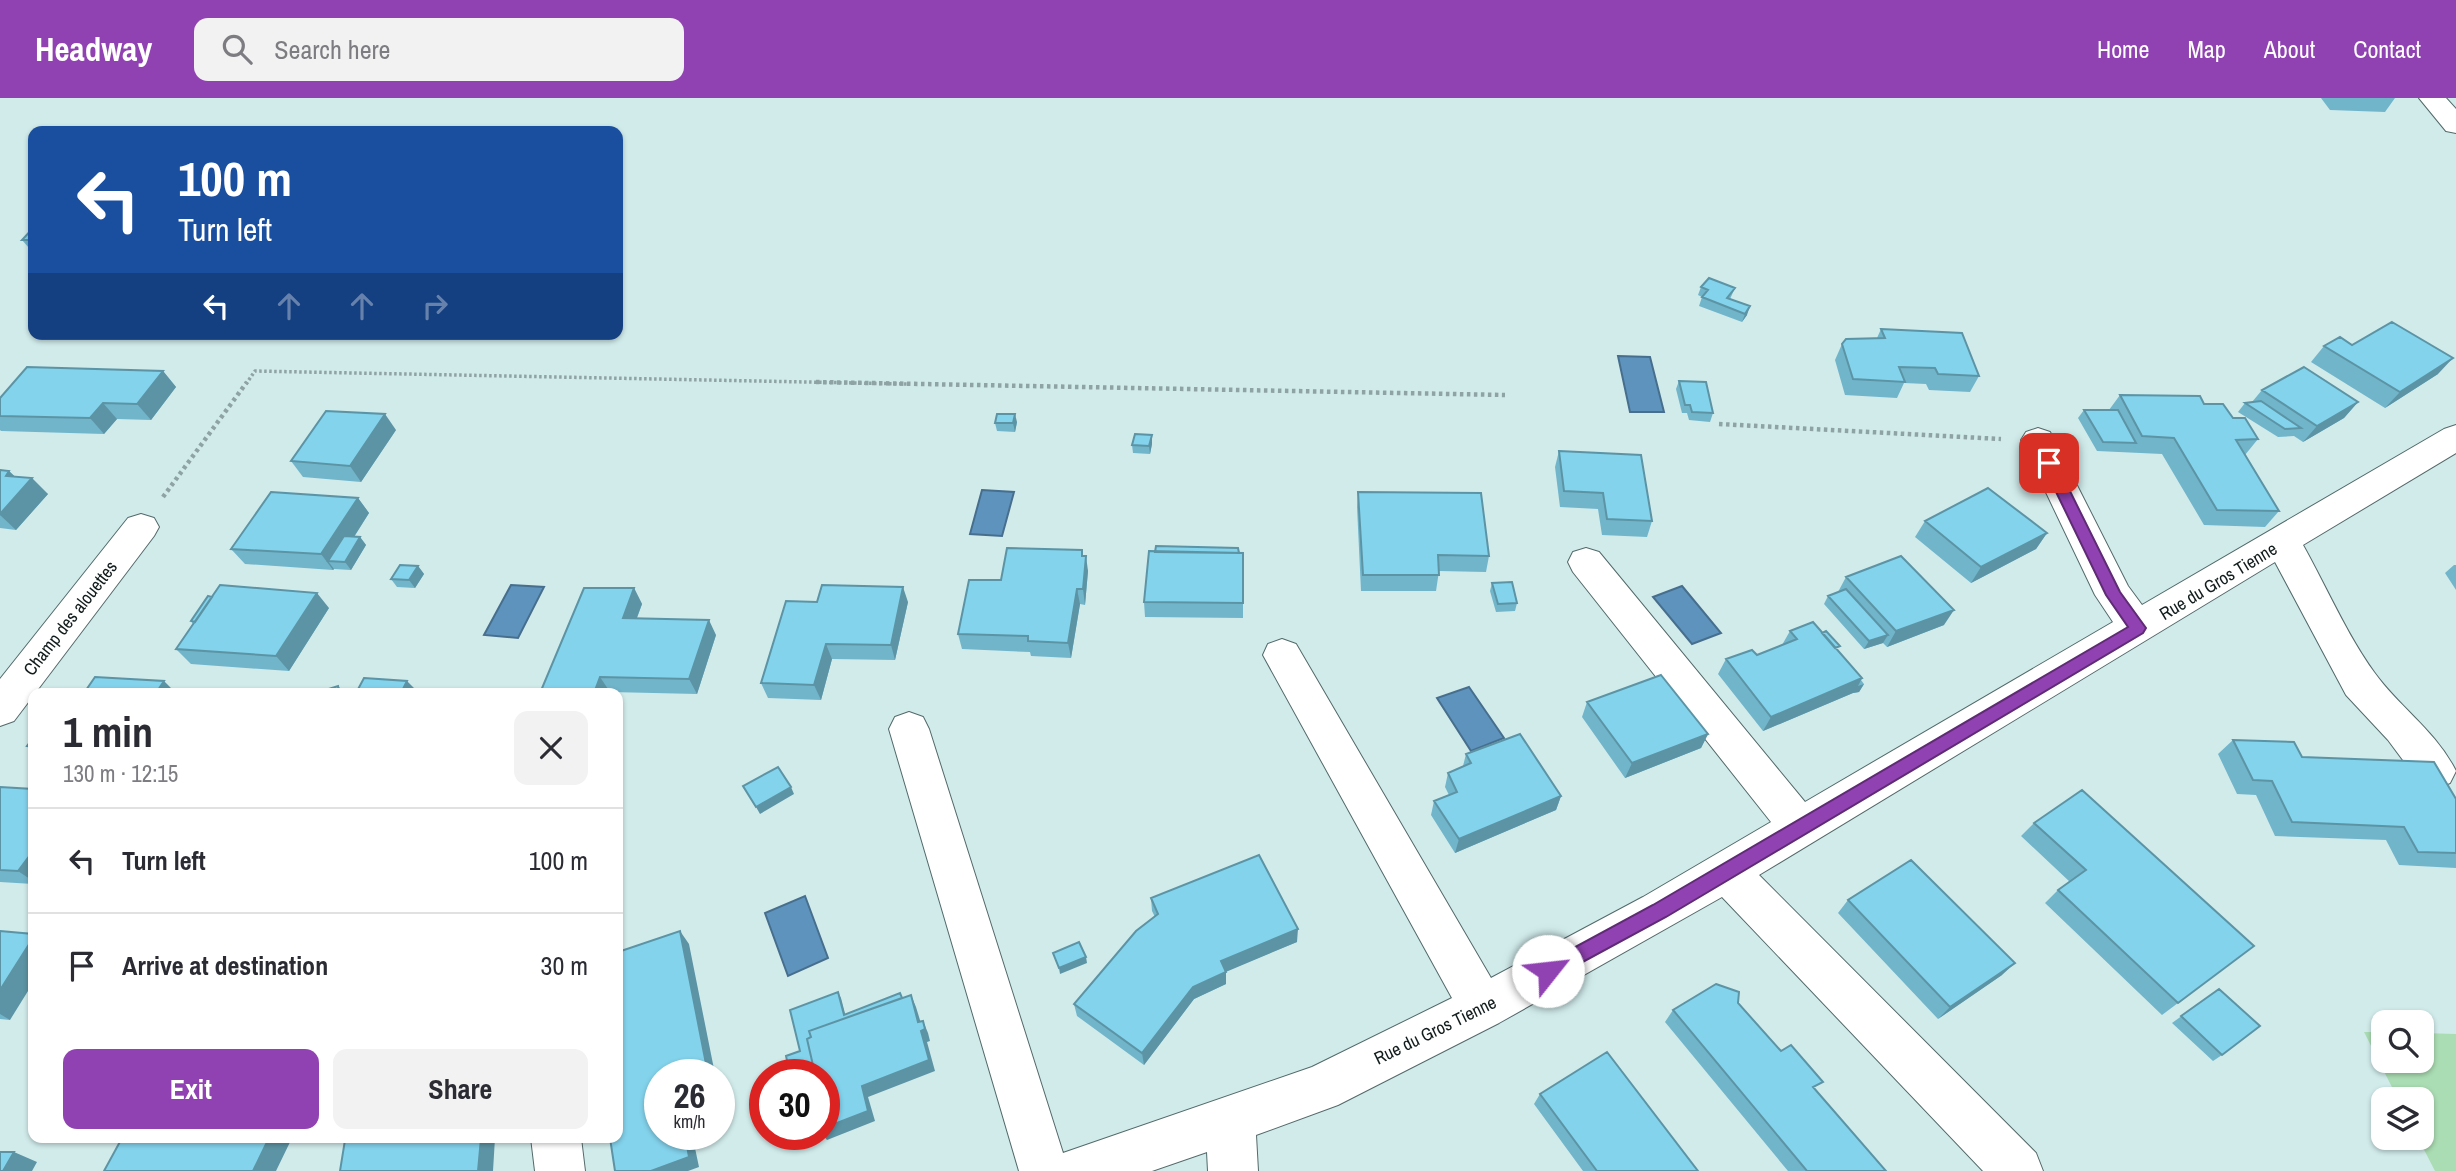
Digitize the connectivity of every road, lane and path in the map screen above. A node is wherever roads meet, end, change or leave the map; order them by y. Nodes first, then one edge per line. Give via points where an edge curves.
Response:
1 (2432, 98) edge
2 (2456, 125) edge
3 (1505, 395) dead end
4 (1719, 424) dead end
5 (2456, 437) edge
6 (2038, 440) joint
7 (141, 527) joint
8 (2283, 542) junction
9 (1586, 562) dead end
10 (2138, 628) junction
11 (1282, 655) dead end
12 (0, 709) edge
13 (909, 729) dead end
14 (2435, 771) edge
15 (1800, 827) junction
16 (1726, 871) junction
17 (1482, 1007) junction
18 (1230, 1119) junction
19 (557, 1143) edge
20 (560, 1171) edge
21 (1044, 1171) edge
22 (1080, 1171) edge
23 (1233, 1171) edge
24 (2018, 1171) edge

1 - 2 street
3 - 7 path via 255,372
4 - 6 path
5 - 8 street, Rue du Gros Tienne
6 - 10 street via 2114,595
7 - 12 street, Champ des alouettes
8 - 10 street, Rue du Gros Tienne
8 - 14 street via 2360,684
9 - 15 street
10 - 15 street, Rue du Gros Tienne
11 - 17 street
13 - 21 street
15 - 16 street, Rue du Gros Tienne
16 - 17 street, Rue du Gros Tienne
16 - 24 street
17 - 18 street, Rue du Gros Tienne via 1321,1088
18 - 22 street, Rue du Gros Tienne
18 - 23 street
19 - 20 street

